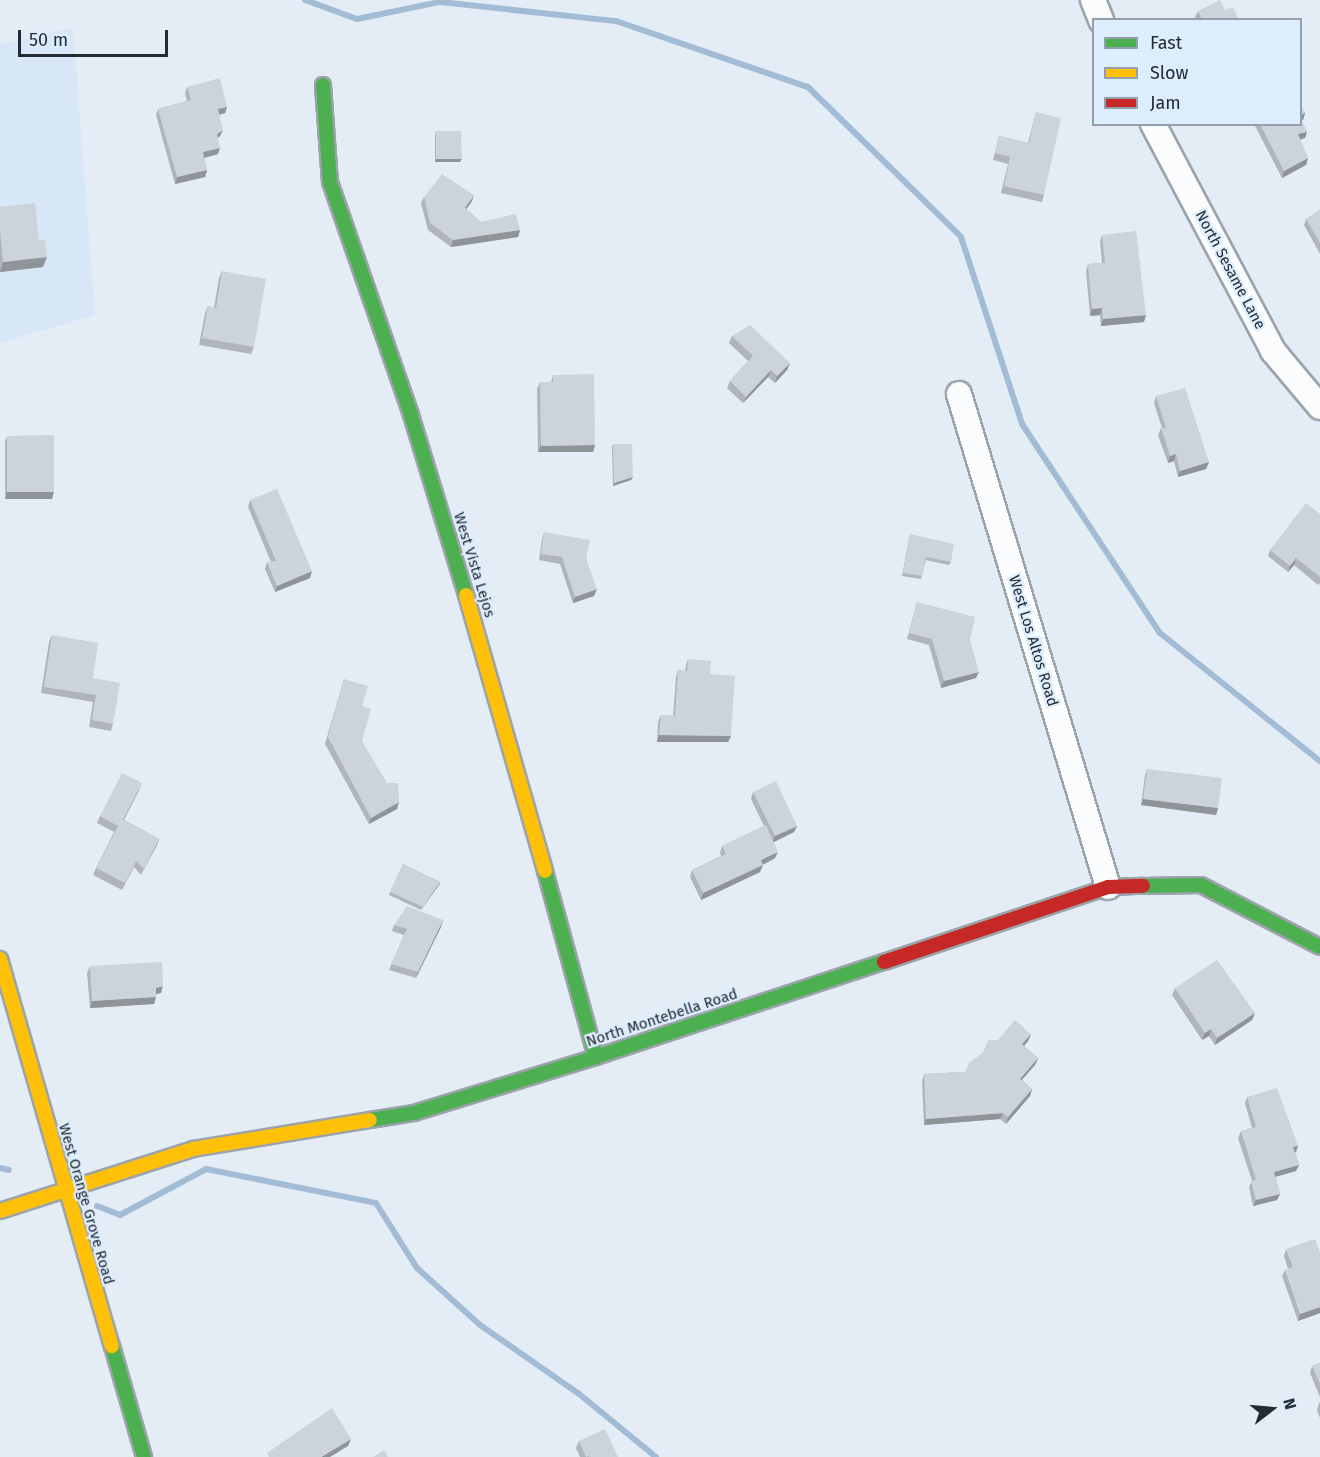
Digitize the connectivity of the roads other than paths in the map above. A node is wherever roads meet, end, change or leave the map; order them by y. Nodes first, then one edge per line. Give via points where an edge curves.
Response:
1 (1093, 0) edge
2 (1100, 18) edge
3 (323, 85) dead end
4 (1154, 126) edge
5 (959, 394) dead end
6 (1320, 407) edge
7 (1108, 887) junction
8 (1320, 947) edge
9 (0, 959) edge
10 (596, 1057) junction
11 (65, 1191) junction
12 (0, 1210) edge
13 (144, 1457) edge

1 - 2 street
3 - 10 street, West Vista Lejos via 330,182 411,415 493,682
4 - 6 street, North Sesame Lane via 1273,351
5 - 7 street, West Los Altos Road
7 - 8 street, North Montebella Road via 1201,885
7 - 10 street, North Montebella Road
9 - 11 street, West Orange Grove Road
10 - 11 street, North Montebella Road via 414,1113 193,1149
11 - 12 street, North Montebella Road
11 - 13 street, West Orange Grove Road

